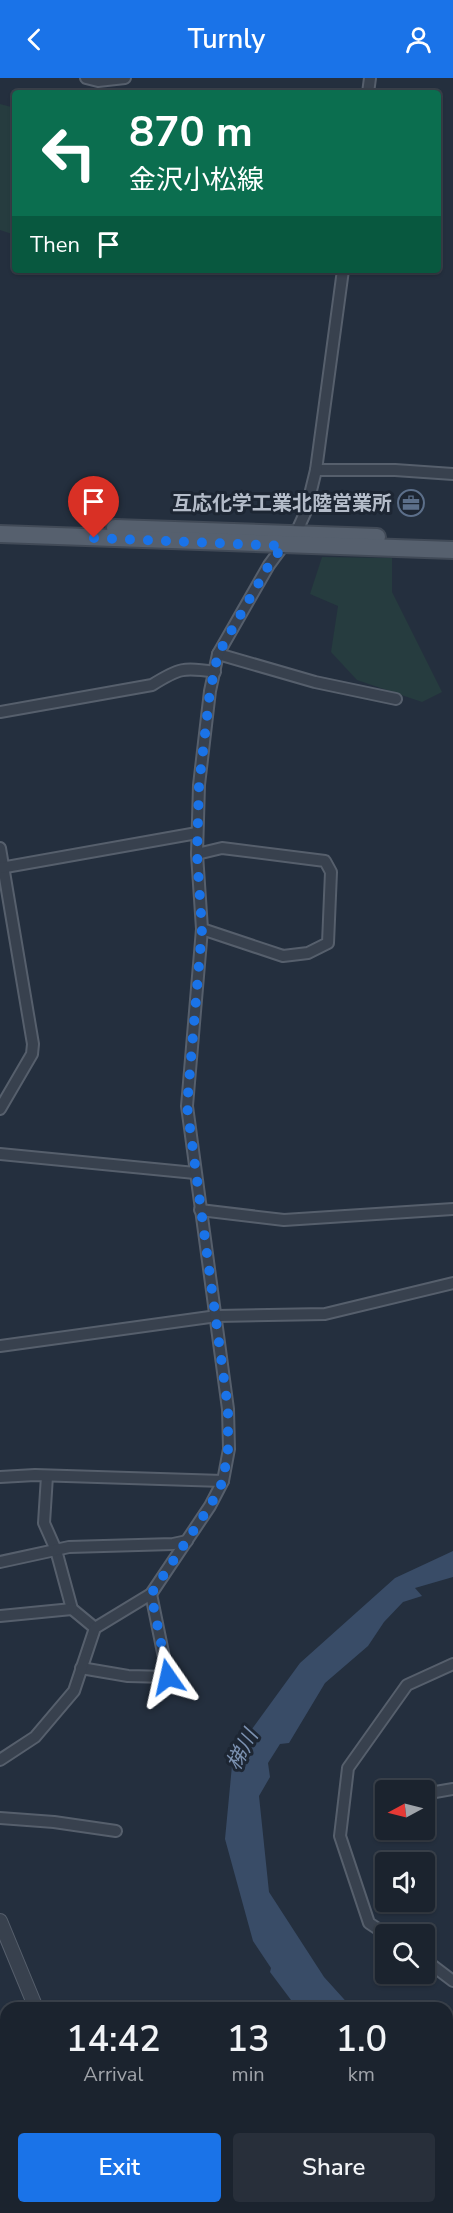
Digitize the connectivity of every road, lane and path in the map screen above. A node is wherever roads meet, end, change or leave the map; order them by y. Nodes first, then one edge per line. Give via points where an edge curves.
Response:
1 (87, 78) edge
2 (125, 78) edge
3 (343, 273) edge
4 (316, 470) junction
5 (453, 474) edge
6 (0, 524) edge
7 (296, 533) junction
8 (0, 534) edge
9 (453, 538) edge
10 (283, 546) junction
11 (453, 550) edge
12 (218, 654) junction
13 (215, 672) junction
14 (396, 699) dead end
15 (0, 712) edge
16 (198, 833) junction
17 (0, 848) edge
18 (197, 854) junction
19 (1, 867) edge
20 (202, 929) junction
21 (0, 1109) edge
22 (0, 1154) edge
23 (195, 1173) junction
24 (453, 1209) edge
25 (200, 1210) junction
26 (453, 1283) edge
27 (217, 1316) junction
28 (0, 1346) edge
29 (47, 1476) junction
30 (0, 1477) edge
31 (223, 1481) junction
32 (187, 1541) junction
33 (56, 1550) junction
34 (0, 1562) edge
35 (151, 1594) junction
36 (72, 1609) junction
37 (0, 1616) edge
38 (95, 1628) junction
39 (453, 1664) edge
40 (81, 1668) junction
41 (0, 1760) edge
42 (453, 1789) edge
43 (435, 1792) edge
44 (0, 1818) edge
45 (116, 1831) dead end
46 (0, 1921) edge
47 (375, 1927) edge
48 (435, 1967) edge
49 (453, 1981) edge
50 (34, 2002) edge

1 - 2 street
3 - 4 street
4 - 5 street
4 - 7 street
6 - 7 main road
7 - 9 main road
8 - 10 main road
10 - 11 main road
10 - 12 street
12 - 13 street
12 - 14 street via 315,682
13 - 15 street via 189,668 173,672 152,685
13 - 16 street via 199,785
16 - 18 street
16 - 19 street
17 - 19 street
18 - 20 street
18 - 20 street via 222,848 308,857 325,861 331,872 328,943 308,953 283,956
19 - 21 street via 33,1044 27,1064
20 - 23 street via 187,1106
22 - 23 street
23 - 25 street
24 - 25 street via 284,1220
25 - 27 street
26 - 27 street via 325,1314
27 - 28 street
27 - 31 street via 228,1409
29 - 30 street
29 - 31 street
29 - 33 street via 44,1523
31 - 32 street
32 - 33 street
32 - 35 street
33 - 34 street
33 - 36 street
35 - 38 street
35 - 40 street via 168,1677 128,1676
36 - 37 street
36 - 38 street
38 - 40 street
39 - 47 street via 406,1685 348,1768 340,1836 369,1923
40 - 41 street via 74,1691 35,1737
42 - 43 street
44 - 45 street
46 - 50 street
48 - 49 street

